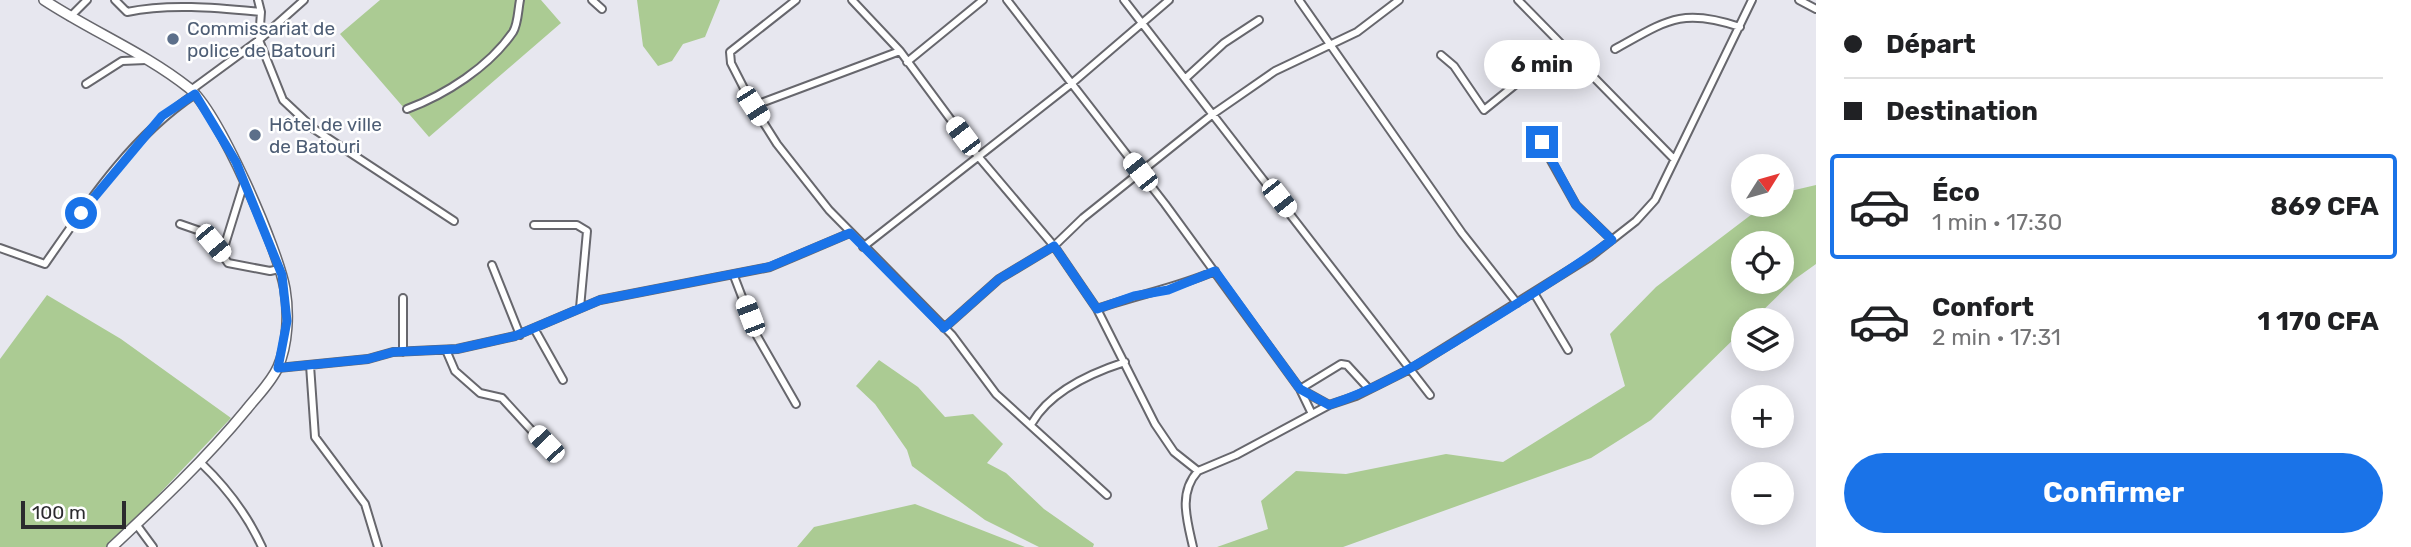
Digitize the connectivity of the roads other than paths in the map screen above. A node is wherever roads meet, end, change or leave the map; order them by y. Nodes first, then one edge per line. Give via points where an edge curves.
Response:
1 (44, 0) edge
2 (87, 0) edge
3 (115, 0) edge
4 (258, 0) edge
5 (304, 0) edge
6 (520, 0) edge
7 (592, 0) edge
8 (796, 0) edge
9 (852, 0) edge
10 (983, 0) edge
11 (1007, 0) edge
12 (1124, 0) edge
13 (1170, 0) edge
14 (1299, 0) edge
15 (1399, 0) edge
16 (1518, 0) edge
17 (1752, 0) edge
18 (1799, 0) edge
19 (602, 9) dead end
20 (1816, 9) edge
21 (261, 12) junction
22 (70, 17) junction
23 (1259, 20) dead end
24 (1141, 22) junction
25 (1740, 27) junction
26 (259, 40) junction
27 (1327, 44) junction
28 (1563, 46) junction
29 (1615, 49) dead end
30 (900, 51) junction
31 (1441, 55) dead end
32 (148, 60) junction
33 (907, 62) junction
34 (1187, 77) junction
35 (86, 84) dead end
36 (1071, 84) junction
37 (193, 92) junction
38 (753, 106) junction
39 (407, 109) dead end
40 (1213, 114) junction
41 (1539, 139) dead end
42 (977, 155) junction
43 (1674, 159) junction
44 (1140, 172) junction
45 (244, 183) junction
46 (454, 221) dead end
47 (180, 225) dead end
48 (534, 225) dead end
49 (850, 233) junction
50 (1612, 240) junction
51 (1054, 246) junction
52 (863, 247) junction
53 (0, 248) edge
54 (222, 254) junction
55 (492, 265) dead end
56 (279, 269) junction
57 (1215, 271) junction
58 (734, 276) junction
59 (1534, 293) junction
60 (403, 298) dead end
61 (1517, 303) junction
62 (580, 308) junction
63 (1097, 309) junction
64 (944, 328) junction
65 (535, 330) junction
66 (520, 335) junction
67 (1568, 349) dead end
68 (446, 350) junction
69 (403, 352) junction
70 (1125, 362) junction
71 (310, 365) junction
72 (278, 368) junction
73 (1412, 368) junction
74 (563, 380) dead end
75 (1300, 389) junction
76 (1369, 389) junction
77 (1430, 395) dead end
78 (796, 404) dead end
79 (1329, 405) junction
80 (1312, 414) junction
81 (1032, 423) junction
82 (555, 457) dead end
83 (201, 463) junction
84 (1198, 471) junction
85 (1107, 495) dead end
86 (136, 524) junction
87 (112, 547) edge
88 (153, 547) edge
89 (262, 547) edge
90 (378, 547) edge
91 (1193, 547) edge

1 - 22 main road
2 - 22 street
3 - 21 street via 127,12 194,6
4 - 21 street
5 - 26 street
6 - 39 street via 514,31 486,60 438,97
7 - 19 street
8 - 38 street via 730,52
9 - 30 street
10 - 33 street
11 - 36 street
12 - 24 street
13 - 24 street
14 - 27 street
15 - 27 street via 1357,32
16 - 28 street
17 - 25 street
18 - 20 street
21 - 26 street
22 - 32 main road
23 - 34 street via 1224,43
24 - 34 street
24 - 36 street
25 - 29 street via 1721,20 1675,17
25 - 43 street
26 - 37 street
26 - 46 street via 283,100 297,116
27 - 40 street via 1275,71
27 - 61 street
28 - 31 street via 1484,110
28 - 43 street
30 - 33 street
30 - 38 street
32 - 35 street via 122,61
32 - 37 main road
33 - 42 street
34 - 40 street
36 - 42 street
36 - 44 street
37 - 45 main road via 226,142
37 - 53 street via 162,116 135,146 45,264
38 - 49 street
40 - 44 street
40 - 73 street
41 - 50 street via 1576,205
42 - 51 street
42 - 52 street
43 - 50 street via 1650,208
44 - 51 street
44 - 57 street
45 - 54 street
45 - 56 main road
47 - 54 street via 203,232
48 - 62 street via 577,225 587,231
49 - 52 street
49 - 58 street via 769,267
50 - 59 street
51 - 63 street
51 - 64 street via 999,279
52 - 64 street
54 - 56 street via 228,263
55 - 66 street
56 - 72 main road via 287,321
57 - 63 street via 1168,290
57 - 75 street
58 - 62 street via 627,293
58 - 78 street via 757,336
59 - 61 street
59 - 67 street
60 - 69 street
61 - 73 street
62 - 65 street
63 - 70 street
64 - 81 street via 981,378
65 - 66 street
65 - 74 street
66 - 68 street
68 - 69 street
68 - 82 street via 454,371 480,393 502,398
69 - 71 street
70 - 81 street via 1102,369 1041,407
70 - 84 street via 1174,453
71 - 72 street
71 - 90 street via 315,437 367,508
72 - 83 main road
73 - 76 street
73 - 77 street
75 - 76 street via 1341,364
75 - 79 street
75 - 80 street
76 - 79 street
79 - 80 street
80 - 84 street
81 - 85 street
83 - 86 main road
83 - 89 street via 241,509
84 - 91 street via 1188,481 1184,503
86 - 87 main road
86 - 88 street

